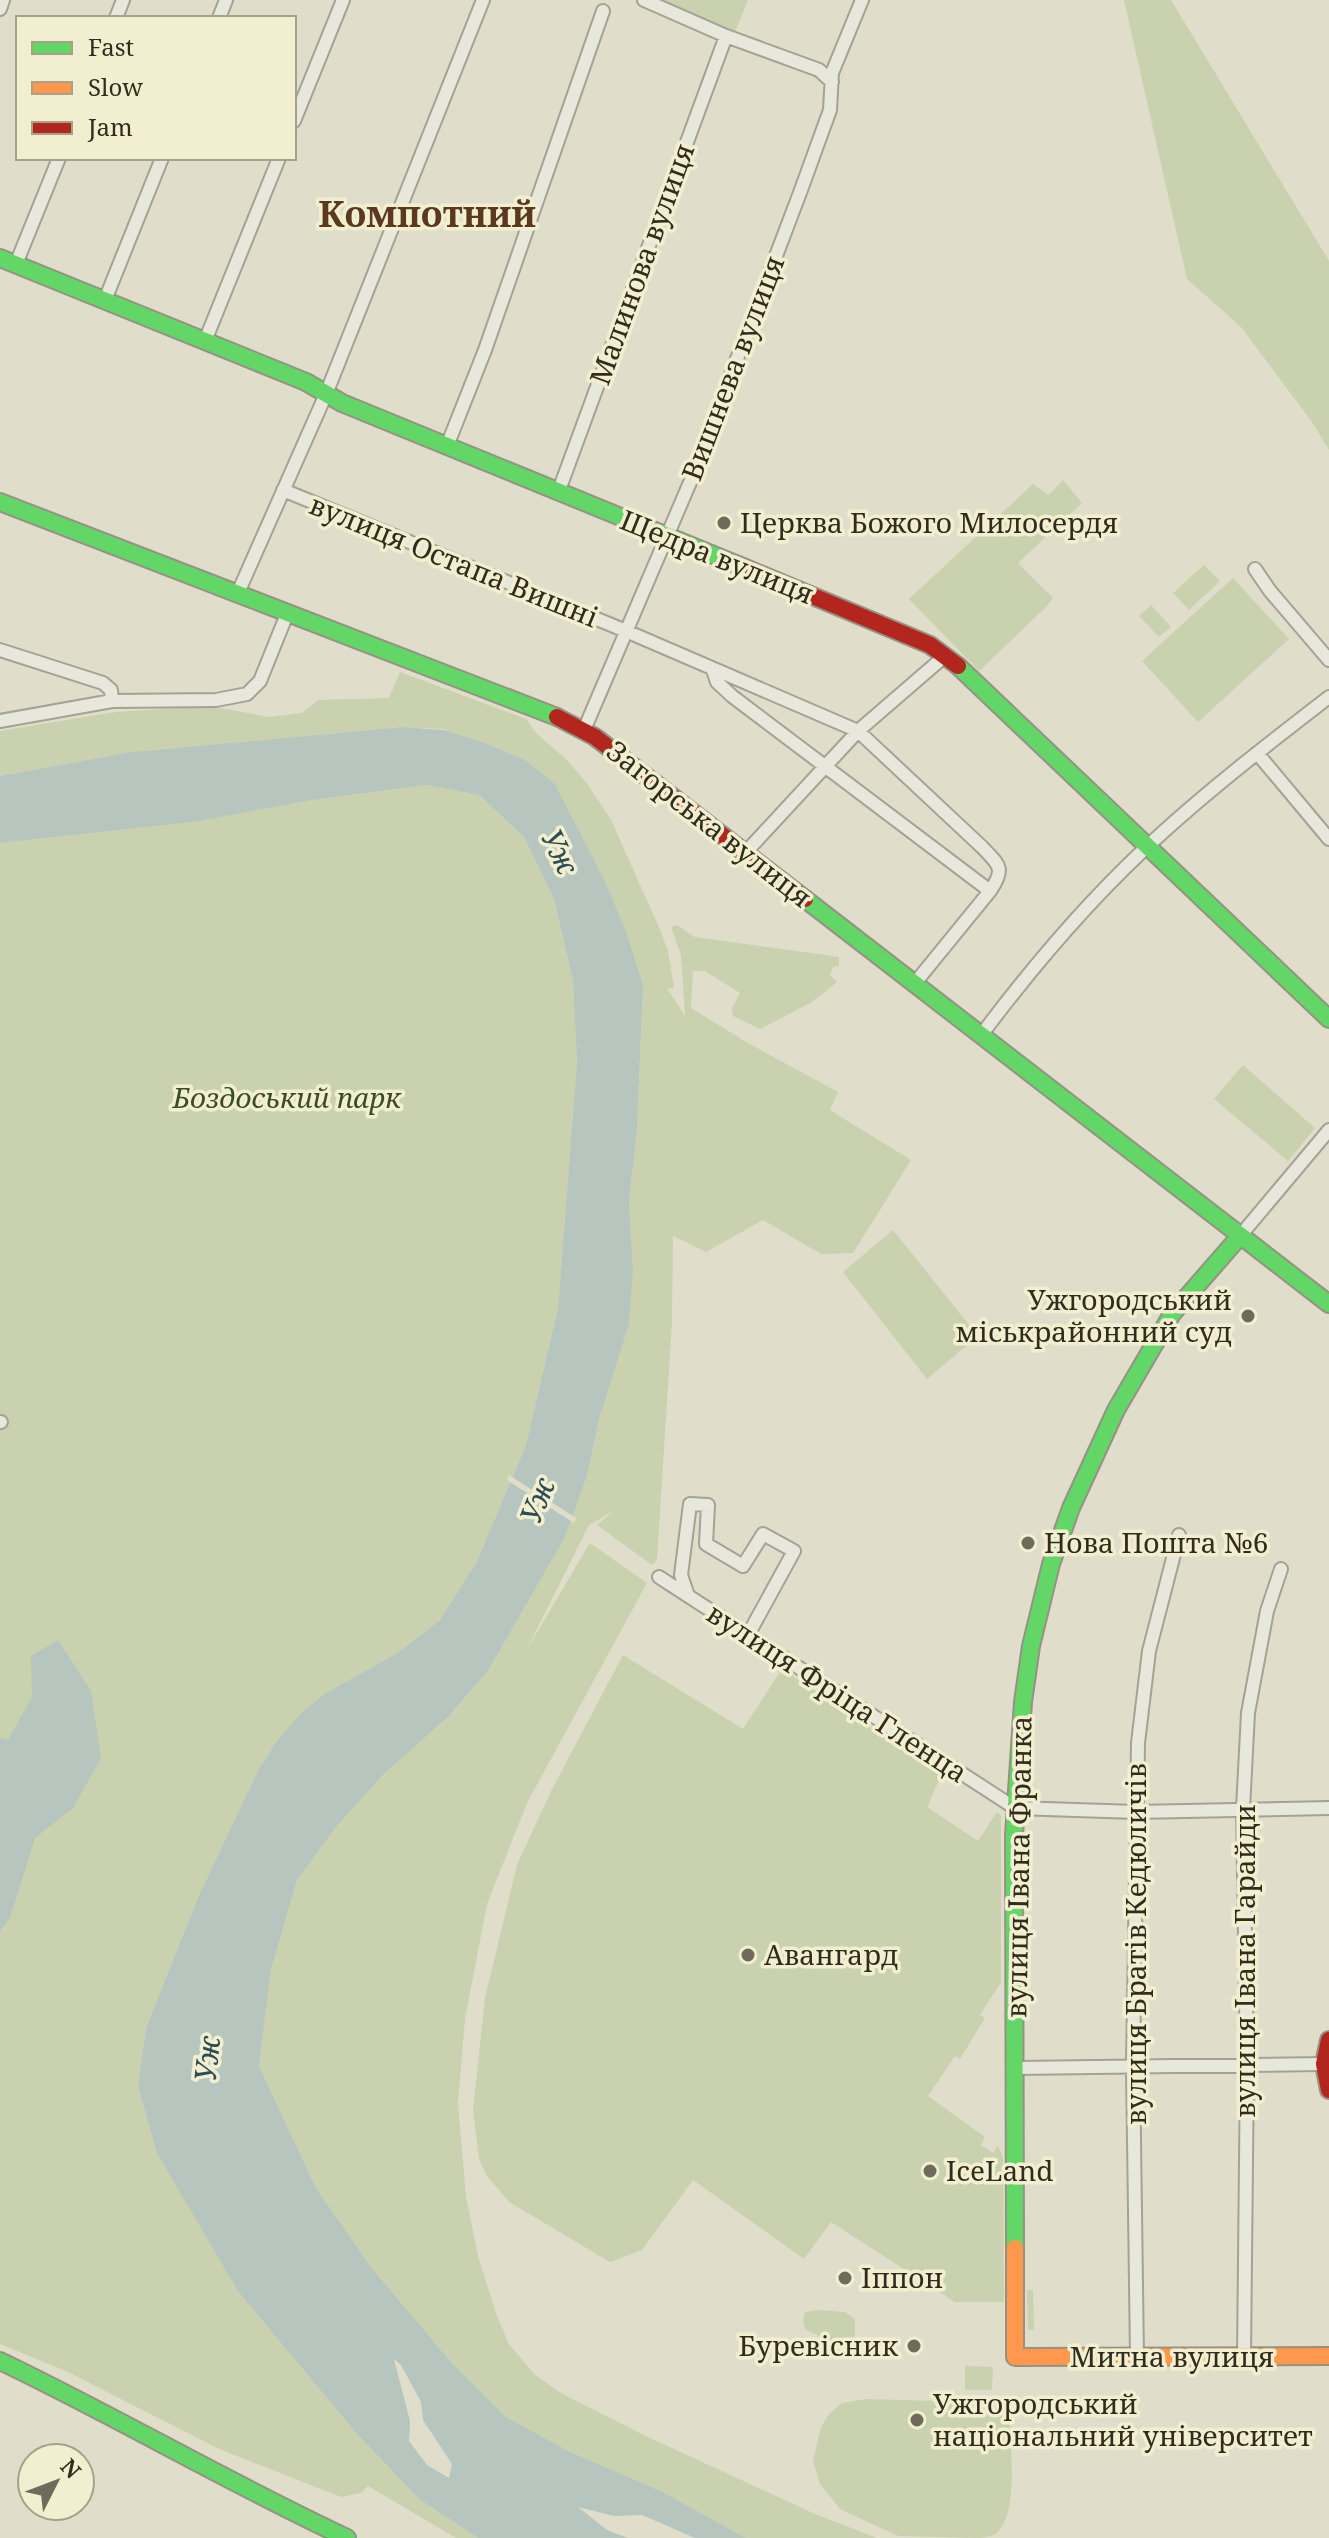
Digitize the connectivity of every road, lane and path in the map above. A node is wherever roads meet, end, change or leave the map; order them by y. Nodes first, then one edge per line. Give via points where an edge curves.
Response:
1 (3, 0) edge
2 (343, 0) edge
3 (483, 0) edge
4 (644, 0) edge
5 (862, 0) edge
6 (0, 9) edge
7 (603, 11) dead end
8 (726, 36) junction
9 (832, 82) junction
10 (296, 116) edge
11 (58, 160) edge
12 (161, 160) edge
13 (278, 160) edge
14 (0, 258) edge
15 (16, 264) junction
16 (105, 300) junction
17 (205, 341) junction
18 (326, 394) junction
19 (447, 446) junction
20 (283, 490) junction
21 (558, 493) junction
22 (0, 502) edge
23 (665, 537) junction
24 (1255, 569) dead end
25 (237, 595) junction
26 (287, 614) junction
27 (626, 631) junction
28 (0, 650) edge
29 (946, 655) junction
30 (1329, 660) edge
31 (713, 670) junction
32 (1329, 697) edge
33 (112, 701) junction
34 (0, 721) edge
35 (584, 730) junction
36 (858, 731) junction
37 (1257, 753) junction
38 (824, 767) junction
39 (1329, 839) edge
40 (1146, 848) junction
41 (746, 852) junction
42 (990, 891) junction
43 (915, 983) junction
44 (1329, 1019) edge
45 (982, 1034) junction
46 (1329, 1130) edge
47 (1240, 1236) junction
48 (1329, 1304) edge
49 (1179, 1535) dead end
50 (1281, 1569) dead end
51 (659, 1577) dead end
52 (688, 1596) junction
53 (748, 1635) junction
54 (1015, 1808) junction
55 (1329, 1808) edge
56 (1243, 1809) junction
57 (1136, 1812) junction
58 (1329, 2040) edge
59 (1324, 2064) junction
60 (1247, 2065) junction
61 (1133, 2066) junction
62 (1015, 2068) junction
63 (1329, 2090) edge
64 (1329, 2356) edge
65 (1015, 2357) joint
66 (1137, 2357) junction
67 (1244, 2357) junction
68 (0, 2361) edge
69 (347, 2538) edge

1 - 6 street
2 - 10 street
3 - 18 street
4 - 8 street
5 - 9 street, Вишнева вулиця
7 - 19 street
8 - 9 street via 819,70
8 - 21 street, Малинова вулиця
9 - 23 street, Вишнева вулиця via 830,110 801,190
11 - 15 street
12 - 16 street
13 - 17 street
14 - 15 street, Щедра вулиця
15 - 16 street, Щедра вулиця
16 - 17 street, Щедра вулиця
17 - 18 street, Щедра вулиця
18 - 19 street, Щедра вулиця
18 - 20 street
19 - 21 street, Щедра вулиця
20 - 25 street
20 - 27 street, вулиця Остапа Вишні
21 - 23 street, Щедра вулиця
22 - 25 street, Загорська вулиця
23 - 27 street, Вишнева вулиця
23 - 29 street, Щедра вулиця via 850,610
24 - 30 street
25 - 26 street, Загорська вулиця
26 - 33 street via 260,681 247,694 216,700
26 - 35 street, Загорська вулиця
27 - 31 street, вулиця Остапа Вишні
27 - 35 street, Вишнева вулиця
28 - 33 street via 103,683 111,690
29 - 36 street
29 - 40 street, Щедра вулиця
31 - 36 street, вулиця Остапа Вишні
31 - 38 street via 732,696
32 - 37 street
33 - 34 street
35 - 41 street, Загорська вулиця
36 - 38 street
36 - 42 street via 997,863 999,878
37 - 39 street
37 - 40 street
38 - 41 street
38 - 42 street
40 - 44 street, Щедра вулиця
40 - 45 street via 1057,940
41 - 43 street, Загорська вулиця
42 - 43 street
43 - 45 street, Загорська вулиця
45 - 47 street, Загорська вулиця
46 - 47 street, вулиця Івана Франка
47 - 48 street, Загорська вулиця
47 - 54 street, вулиця Івана Франка via 1156,1338 1071,1508 1031,1646
49 - 57 street, вулиця Братів Кедюличів via 1149,1651
50 - 56 street, вулиця Івана Гарайди via 1267,1611 1248,1713
51 - 52 street, вулиця Фріца Гленца
52 - 53 street, вулиця Фріца Гленца
52 - 53 street via 681,1575 690,1504 708,1505 706,1544 743,1566 763,1534 794,1551
53 - 54 street, вулиця Фріца Гленца
54 - 57 street
54 - 62 street, вулиця Івана Франка
55 - 56 street
56 - 57 street
56 - 60 street, вулиця Івана Гарайди
57 - 61 street, вулиця Братів Кедюличів
58 - 59 street
59 - 60 street
59 - 63 street
60 - 61 street
60 - 67 street, вулиця Івана Гарайди
61 - 62 street
61 - 66 street, вулиця Братів Кедюличів
62 - 65 street, вулиця Івана Франка
64 - 67 street, Митна вулиця
65 - 66 street, Митна вулиця
66 - 67 street, Митна вулиця
68 - 69 street

